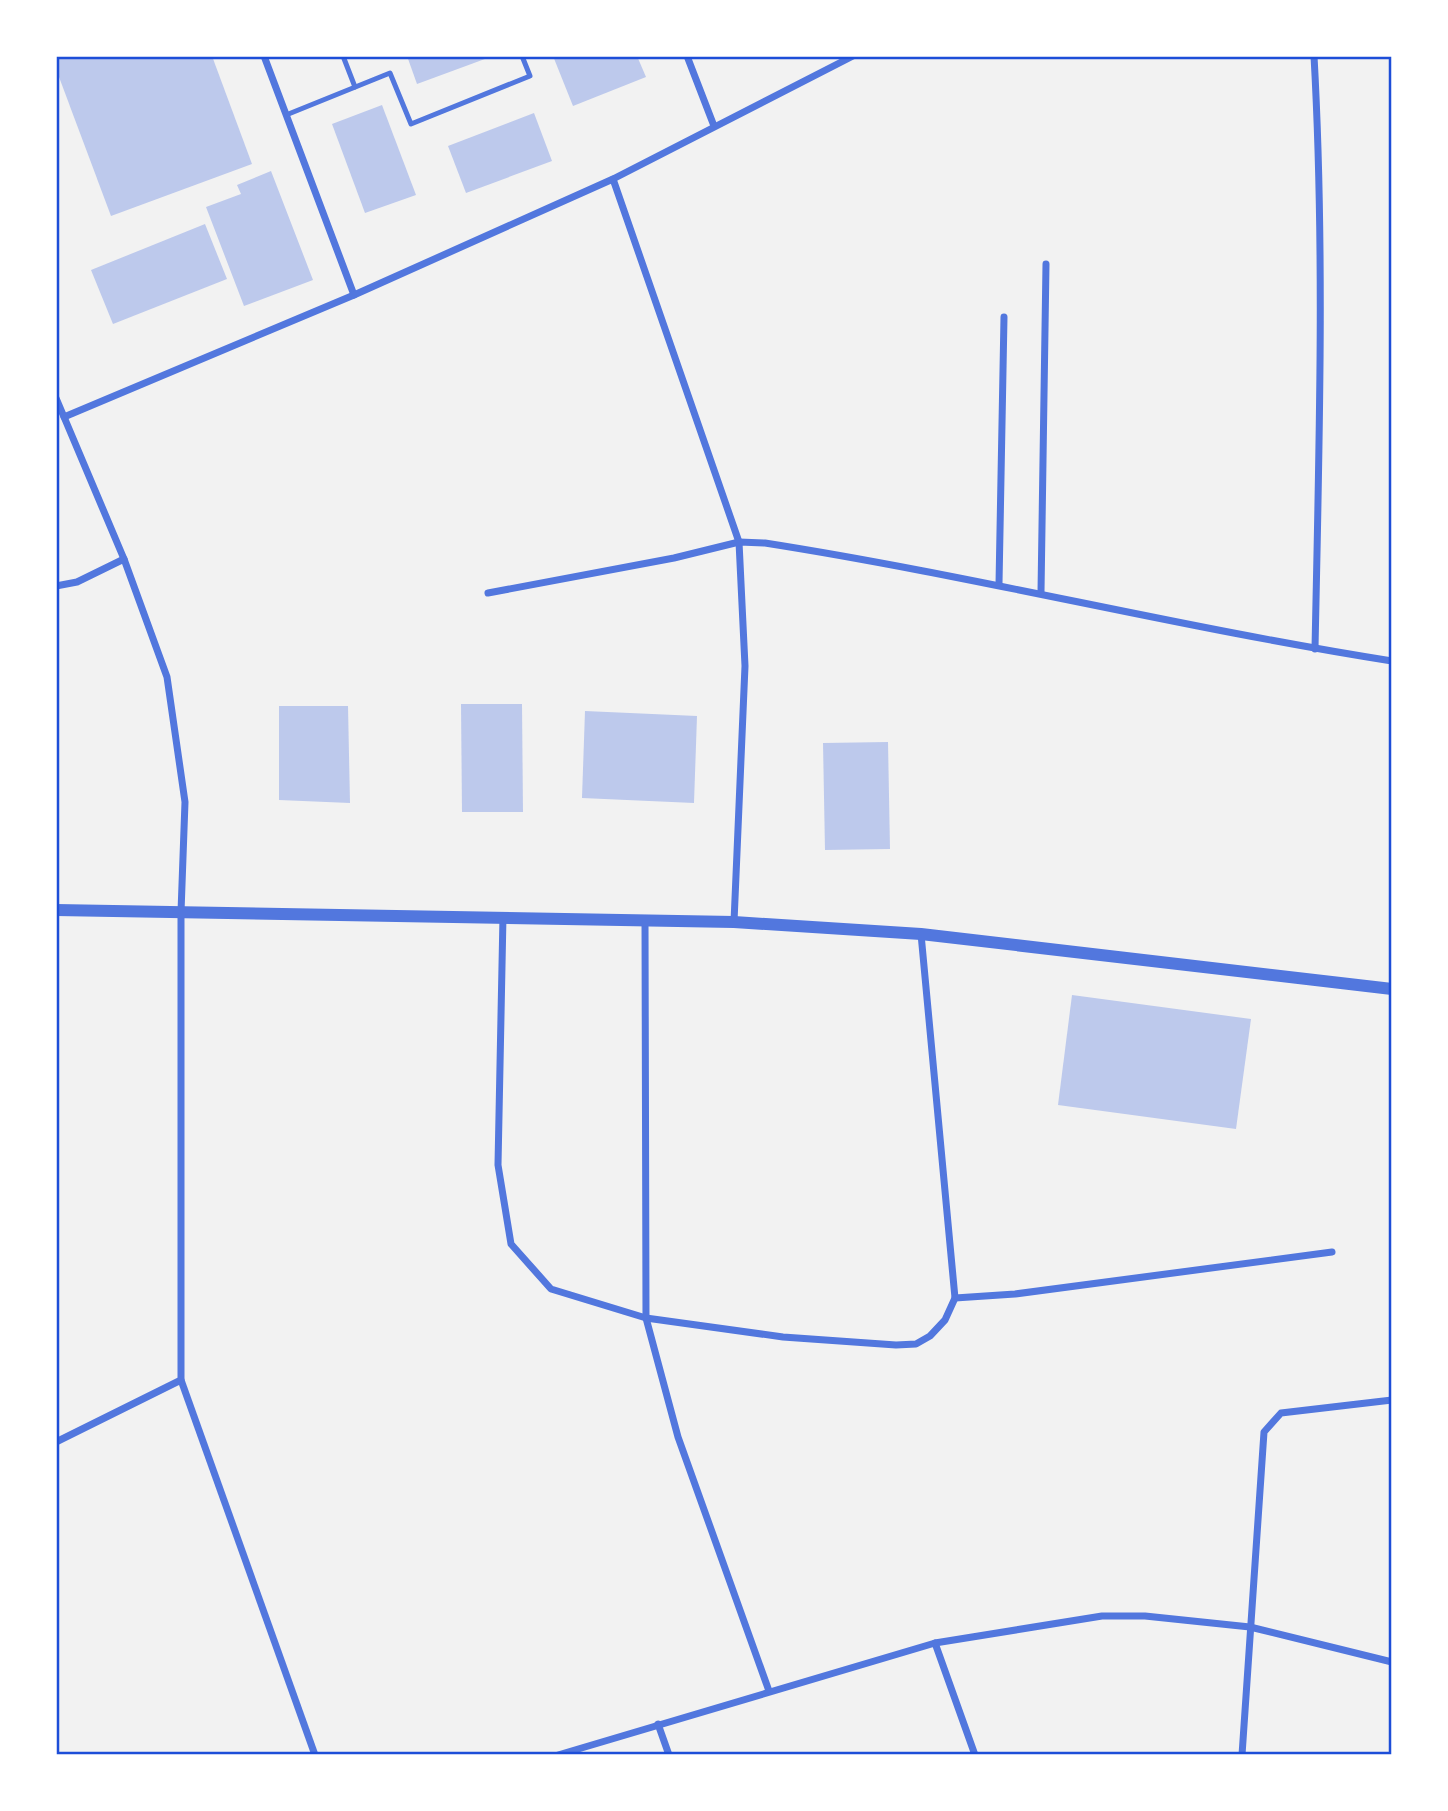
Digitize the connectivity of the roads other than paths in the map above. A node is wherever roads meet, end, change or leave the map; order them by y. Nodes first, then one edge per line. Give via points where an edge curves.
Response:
1 (264, 56) edge
2 (343, 56) edge
3 (522, 56) edge
4 (687, 56) edge
5 (853, 56) edge
6 (1314, 56) edge
7 (355, 87) junction
8 (286, 114) junction
9 (713, 126) junction
10 (613, 179) junction
11 (1046, 264) dead end
12 (354, 295) junction
13 (1004, 317) dead end
14 (56, 398) edge
15 (64, 417) junction
16 (739, 542) junction
17 (124, 559) junction
18 (999, 584) junction
19 (56, 586) edge
20 (1041, 592) junction
21 (488, 593) dead end
22 (1315, 649) junction
23 (1392, 661) edge
24 (56, 910) edge
25 (181, 912) junction
26 (503, 916) junction
27 (645, 919) junction
28 (734, 922) junction
29 (921, 934) junction
30 (1392, 989) edge
31 (1332, 1252) dead end
32 (956, 1298) junction
33 (646, 1318) junction
34 (181, 1380) junction
35 (1392, 1400) edge
36 (56, 1443) edge
37 (1250, 1627) junction
38 (935, 1643) junction
39 (1392, 1662) edge
40 (769, 1691) junction
41 (658, 1724) junction
42 (315, 1755) edge
43 (558, 1755) edge
44 (669, 1755) edge
45 (975, 1755) edge
46 (1242, 1755) edge

1 - 8 street
2 - 7 lane
3 - 7 lane via 530,76 411,124 390,73
4 - 9 street
5 - 9 street
6 - 22 street via 1320,370
7 - 8 lane
8 - 12 street
9 - 10 street
10 - 12 street
10 - 16 street
11 - 20 street
12 - 15 street
13 - 18 street
14 - 15 street
15 - 17 street
16 - 18 street
16 - 21 street
16 - 28 street via 745,666
17 - 19 street via 77,582
17 - 25 street via 167,677 185,802
18 - 20 street
20 - 22 street
22 - 23 street
24 - 25 street
25 - 26 street
25 - 34 street
26 - 27 street
26 - 33 street via 498,1165 510,1244 551,1289
27 - 28 street
27 - 33 street
28 - 29 street
29 - 30 street
29 - 32 street
31 - 32 street
32 - 33 street via 945,1320 916,1344 783,1337
33 - 40 street via 678,1437
34 - 36 street
34 - 42 street
35 - 37 street via 1290,1411 1267,1424 1261,1442
37 - 38 street via 1102,1616
37 - 39 street
37 - 46 street
38 - 40 street
38 - 45 street
40 - 41 street
41 - 43 street
41 - 44 street

